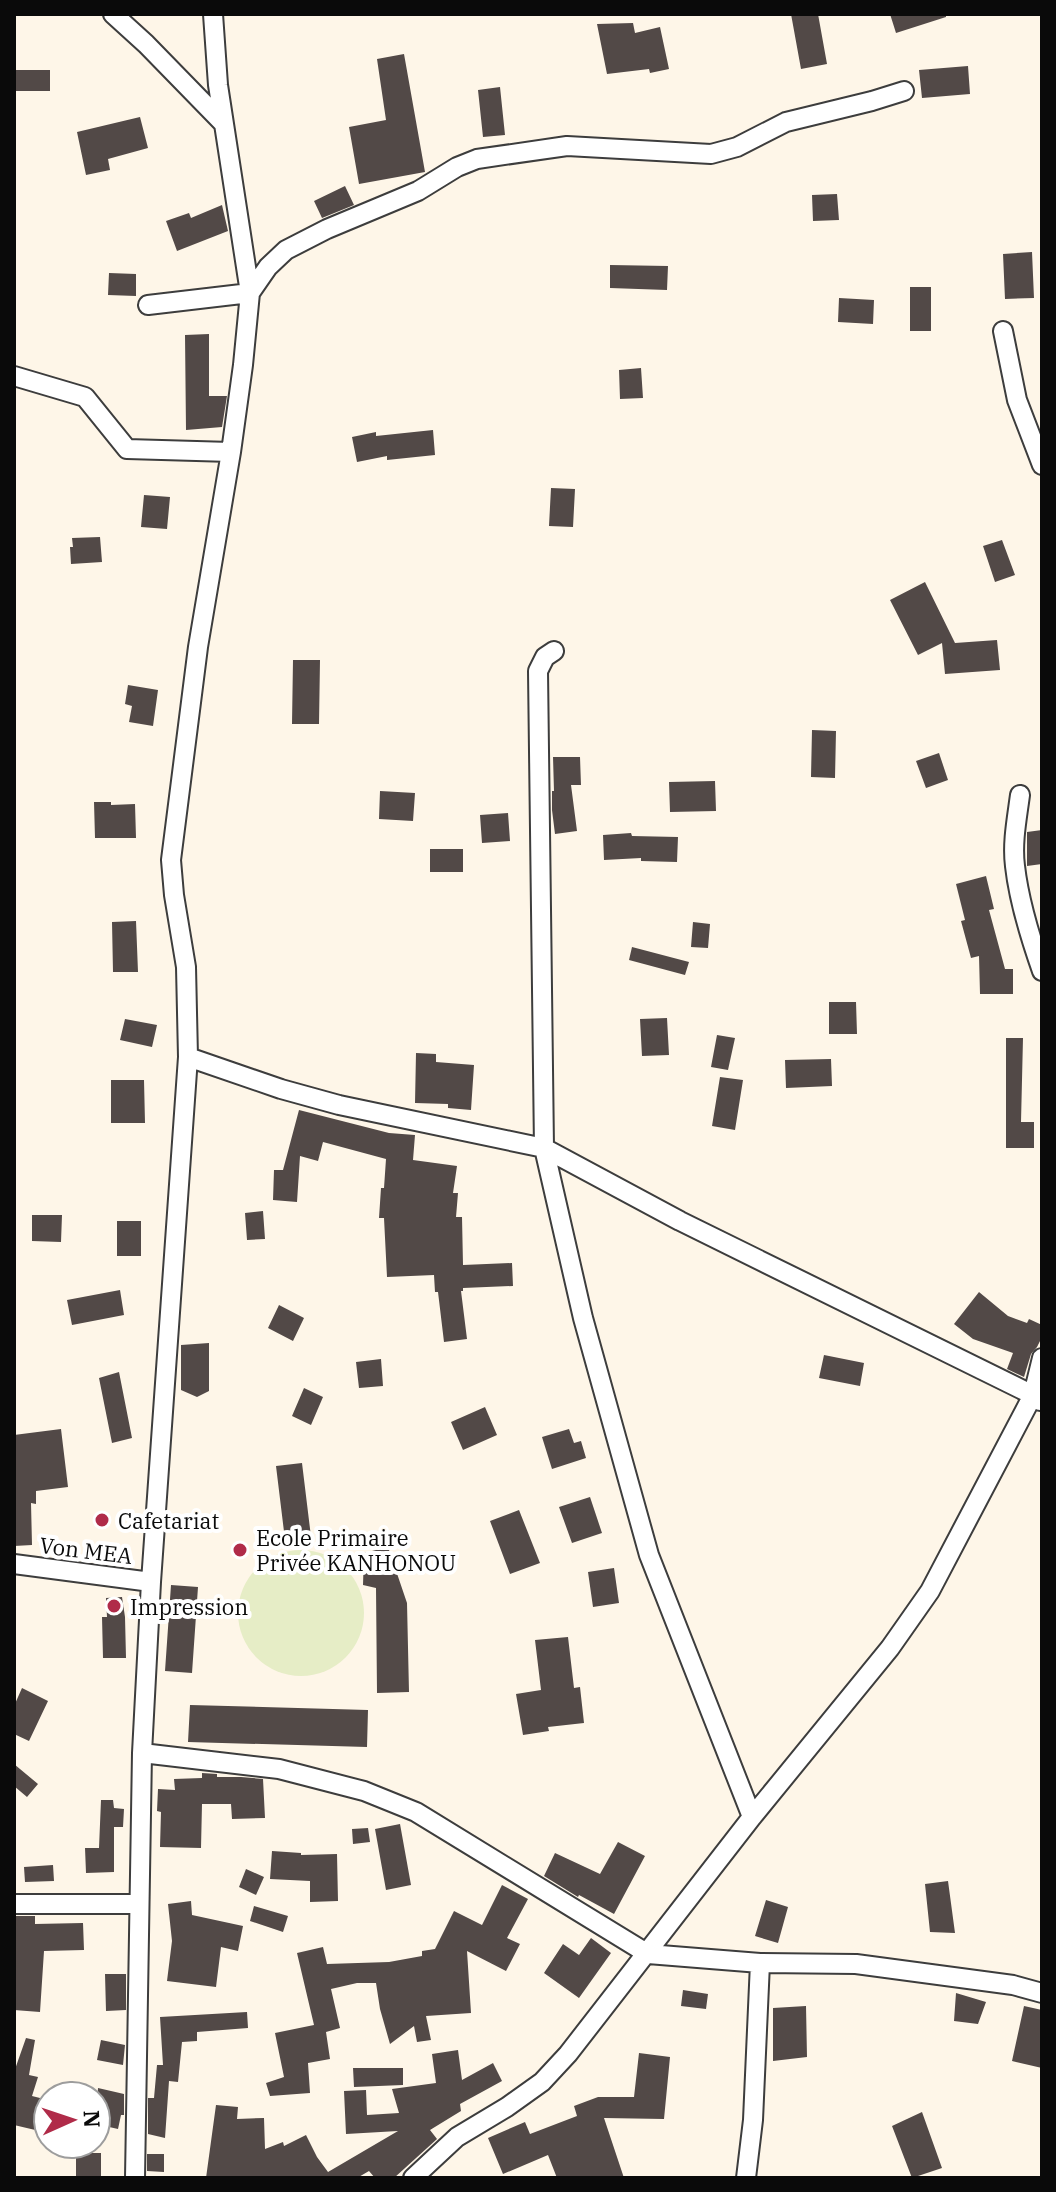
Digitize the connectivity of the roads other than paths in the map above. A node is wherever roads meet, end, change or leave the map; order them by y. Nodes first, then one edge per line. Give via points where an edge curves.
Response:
1 (113, 14) edge
2 (213, 14) edge
3 (904, 91) dead end
4 (225, 124) junction
5 (250, 293) junction
6 (148, 305) dead end
7 (1003, 331) dead end
8 (14, 376) edge
9 (231, 452) junction
10 (1042, 465) edge
11 (554, 651) dead end
12 (1020, 795) dead end
13 (1042, 971) edge
14 (188, 1057) junction
15 (544, 1148) junction
16 (1042, 1358) edge
17 (1037, 1399) edge
18 (14, 1564) edge
19 (151, 1582) junction
20 (142, 1753) junction
21 (752, 1817) junction
22 (14, 1904) edge
23 (138, 1904) junction
24 (648, 1954) junction
25 (760, 1963) junction
26 (1042, 1993) edge
27 (135, 2178) edge
28 (413, 2178) edge
29 (746, 2178) edge

1 - 4 street
2 - 4 street
3 - 5 street via 786,122 711,154 567,146 477,159 286,250
4 - 5 street
5 - 6 street
5 - 9 street
7 - 10 street via 1017,400
8 - 9 street via 85,397 127,449
9 - 14 street via 198,647 171,860 186,967
11 - 15 street via 538,671
12 - 13 street via 1015,864
14 - 15 street via 339,1105
14 - 19 street
15 - 17 street
15 - 21 street via 583,1318 649,1555
16 - 17 street
17 - 21 street via 930,1591
18 - 19 street, Von MEA
19 - 20 street
20 - 23 street
20 - 24 street via 279,1769 403,1806
21 - 24 street
22 - 23 street
23 - 27 street
24 - 25 street
24 - 28 street via 542,2082 457,2137
25 - 26 street via 856,1964
25 - 29 street

